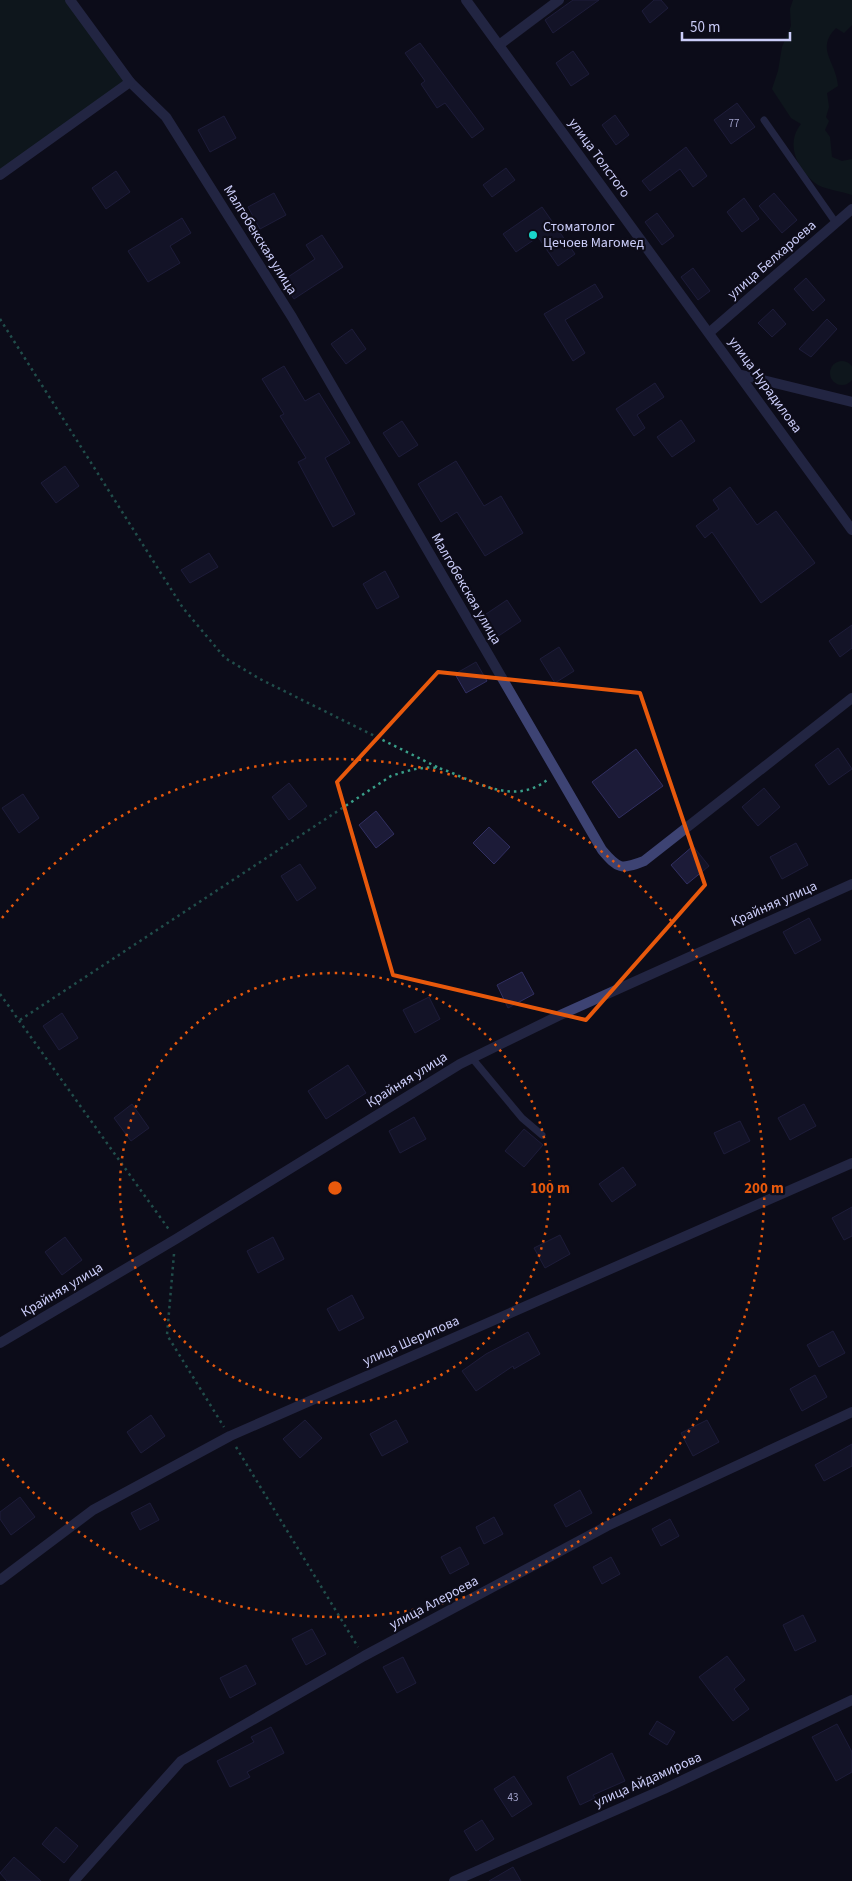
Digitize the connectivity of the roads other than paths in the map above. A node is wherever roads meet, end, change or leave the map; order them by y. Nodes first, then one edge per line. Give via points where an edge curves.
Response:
1 (70, 0) edge
2 (466, 0) edge
3 (559, 0) edge
4 (499, 45) junction
5 (130, 82) junction
6 (764, 120) dead end
7 (0, 175) edge
8 (852, 209) edge
9 (836, 223) junction
10 (710, 332) junction
11 (742, 375) junction
12 (852, 402) edge
13 (852, 530) edge
14 (852, 698) edge
15 (852, 884) edge
16 (472, 1058) junction
17 (542, 1134) dead end
18 (852, 1162) edge
19 (0, 1343) edge
20 (852, 1412) edge
21 (0, 1580) edge
22 (852, 1700) edge
23 (74, 1881) edge
24 (454, 1881) edge

1 - 5 street, Малгобекская улица
2 - 4 street, улица Толстого
3 - 4 street
4 - 10 street, улица Толстого
5 - 7 street
5 - 14 street, Малгобекская улица via 166,117 292,317 556,772 614,865 627,868 644,861
6 - 9 lane
8 - 9 street, улица Белхароева
9 - 10 street, улица Белхароева
10 - 11 street, улица Нурадилова
10 - 13 street, улица Нурадилова
11 - 12 street
11 - 13 street, улица Нурадилова
15 - 16 street, Крайняя улица
16 - 17 lane via 522,1118
16 - 19 street, Крайняя улица
18 - 21 street, улица Шерипова via 230,1436 93,1510
20 - 23 street, улица Алероева via 607,1526 364,1656 181,1761
22 - 24 street, улица Айдамирова via 664,1789

